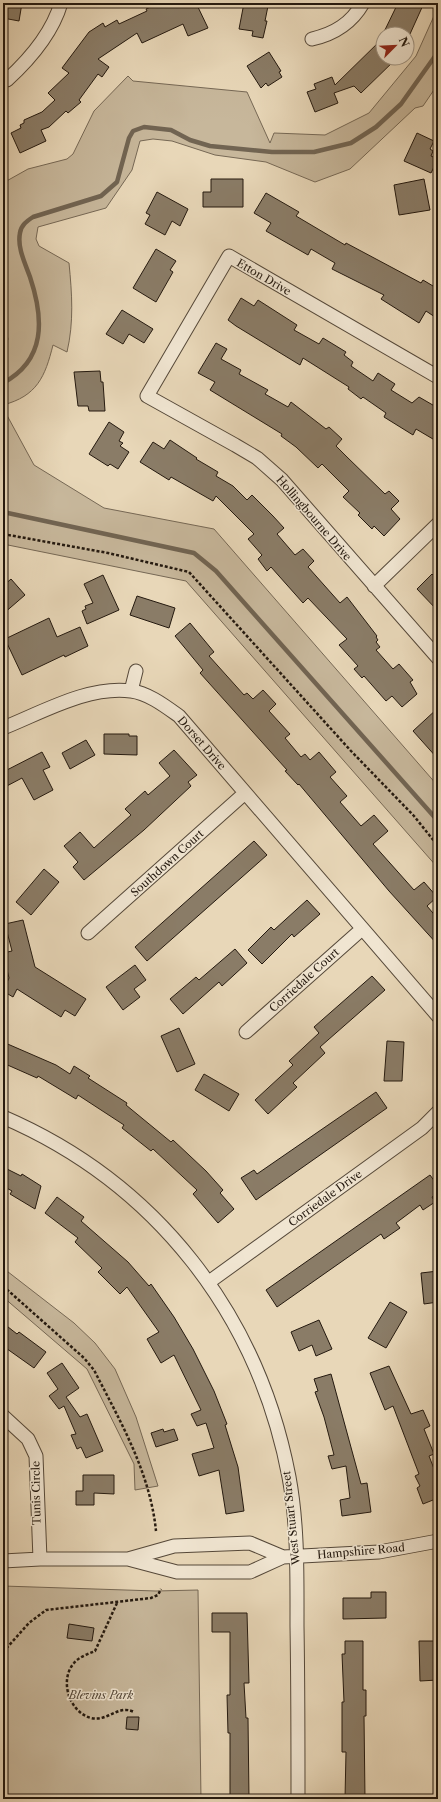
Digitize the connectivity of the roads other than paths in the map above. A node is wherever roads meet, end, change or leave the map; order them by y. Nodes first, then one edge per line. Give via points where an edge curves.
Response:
1 (61, 3) edge
2 (363, 3) edge
3 (312, 39) dead end
4 (7, 80) dead end
5 (438, 377) edge
6 (166, 408) joint
7 (438, 524) edge
8 (374, 586) junction
9 (438, 658) edge
10 (136, 671) dead end
11 (131, 691) junction
12 (3, 728) edge
13 (246, 793) junction
14 (362, 928) junction
15 (88, 933) dead end
16 (438, 1016) edge
17 (246, 1032) dead end
18 (438, 1112) edge
19 (3, 1117) edge
20 (209, 1282) junction
21 (3, 1416) edge
22 (438, 1541) edge
23 (283, 1557) junction
24 (296, 1557) junction
25 (40, 1559) junction
26 (128, 1559) junction
27 (3, 1561) edge
28 (298, 1799) edge

1 - 4 street via 35,53
2 - 3 street via 351,20 338,30
5 - 6 street, Etton Drive via 229,256 147,396
6 - 8 street, Hollingbourne Drive via 257,458 282,480
7 - 8 street
8 - 9 street, Hollingbourne Drive
10 - 11 street
11 - 12 street, Dorset Drive via 104,691 85,695
11 - 13 street, Dorset Drive via 163,704 179,716
13 - 14 street, Dorset Drive
13 - 15 street, Southdown Court
14 - 16 street
14 - 17 street, Corriedale Court
18 - 20 street, Corriedale Drive via 422,1128
19 - 20 street, West Stuart Street via 29,1128 98,1170 164,1229
20 - 24 street, West Stuart Street via 240,1332 266,1394 279,1435 289,1478
21 - 25 street, Tunis Circle via 28,1439 36,1456
22 - 24 street, Hampshire Road via 379,1552
23 - 24 street, Hampshire Road
23 - 26 street, Hampshire Road via 250,1543 174,1546
23 - 26 street, Hampshire Road via 250,1572 195,1573 177,1572
24 - 28 street, West Stuart Street
25 - 26 street, Hampshire Road
25 - 27 street, Hampshire Road

